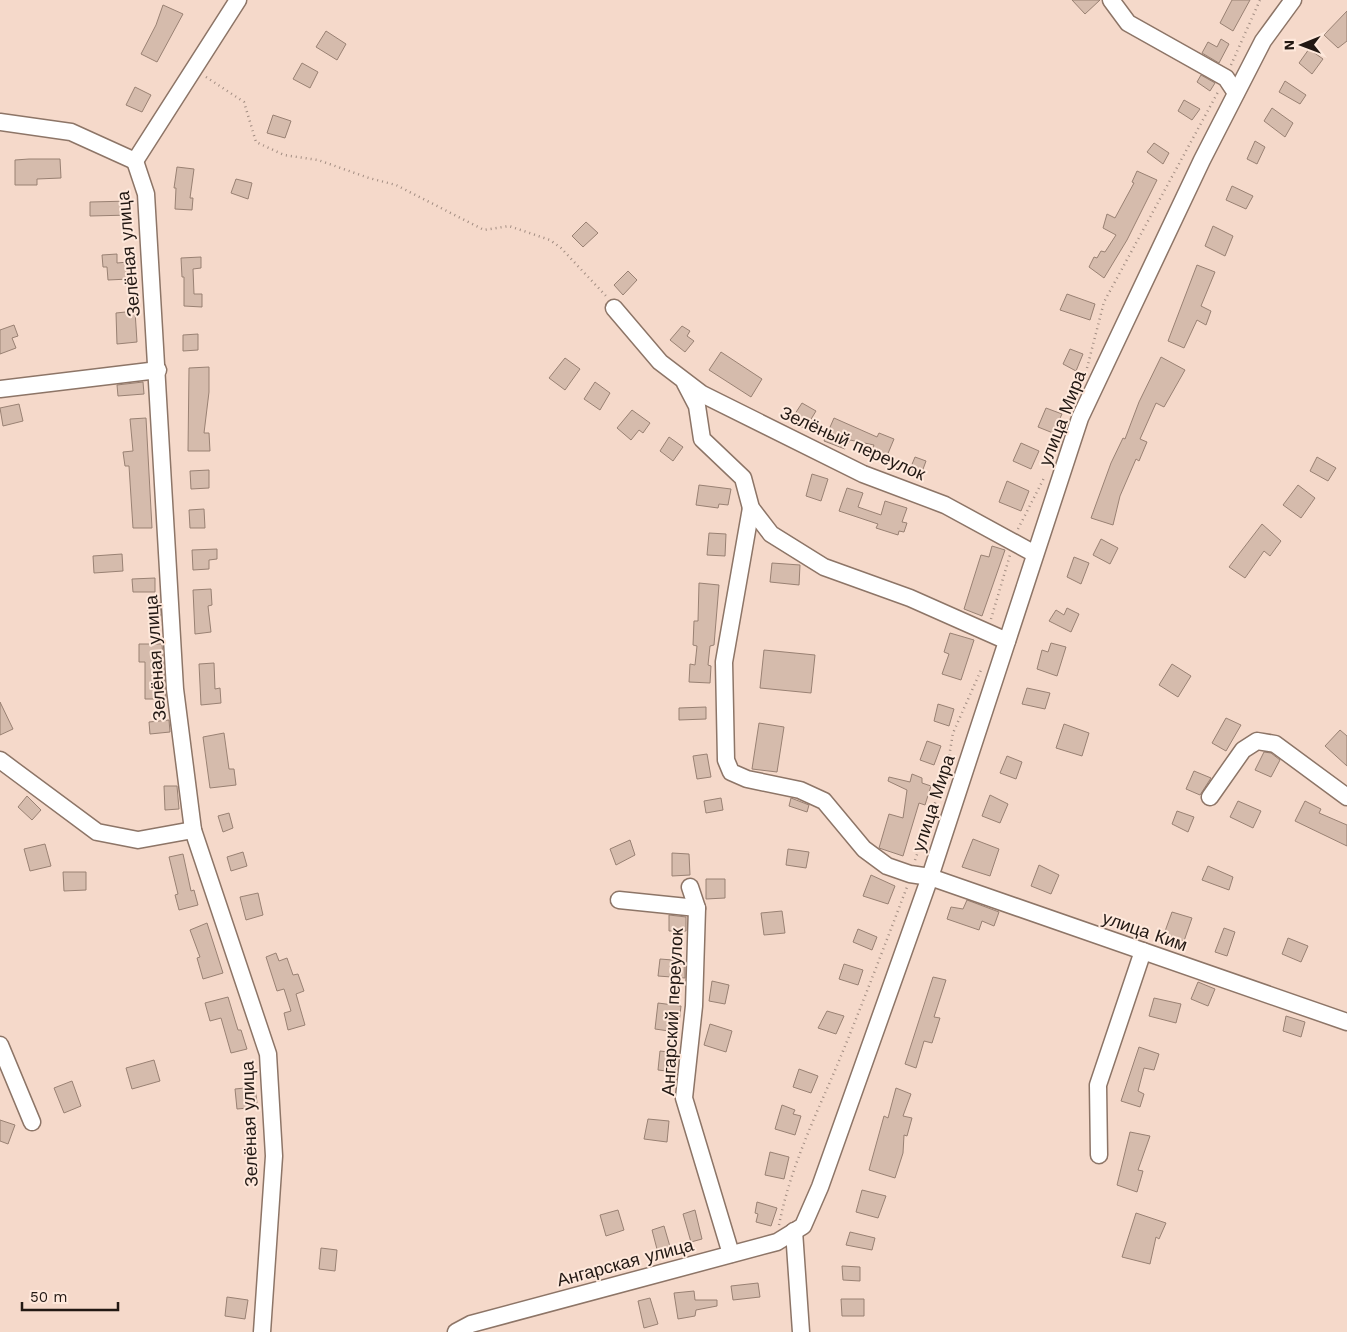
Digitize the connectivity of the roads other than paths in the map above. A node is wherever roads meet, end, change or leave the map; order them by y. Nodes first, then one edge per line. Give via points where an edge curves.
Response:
1 (238, 0) edge
2 (1112, 0) edge
3 (1293, 0) edge
4 (1236, 93) junction
5 (0, 122) edge
6 (135, 161) junction
7 (614, 308) road end
8 (158, 370) junction
9 (683, 379) junction
10 (0, 389) edge
11 (751, 508) junction
12 (1035, 554) junction
13 (1007, 641) junction
14 (0, 760) edge
15 (1210, 797) dead end
16 (1347, 798) edge
17 (193, 830) junction
18 (930, 877) junction
19 (690, 887) dead end
20 (619, 900) dead end
21 (697, 908) junction
22 (1143, 952) junction
23 (1347, 1022) edge
24 (0, 1045) edge
25 (32, 1122) dead end
26 (1099, 1155) dead end
27 (798, 1228) junction
28 (732, 1254) junction
29 (262, 1332) edge
30 (456, 1332) edge
31 (801, 1332) edge

1 - 6 street
2 - 4 street via 1128,24 1226,78
3 - 4 street, улица Мира via 1263,41
4 - 12 street, улица Мира via 1080,418
5 - 6 street via 70,132
6 - 8 street, Зелёная улица via 146,194
7 - 9 street, Зелёный переулок via 660,362
8 - 10 street
8 - 17 street, Зелёная улица via 175,689
9 - 11 street, Зелёный переулок via 697,406 702,439 743,478
9 - 12 street, Зелёный переулок via 702,394 854,469 945,505
11 - 13 street, Зелёный переулок via 771,534 824,567 910,598
11 - 18 street, Зелёный переулок via 724,662 726,760 731,772 747,780 800,790 824,801 864,849 887,866
12 - 13 street, улица Мира
13 - 18 street, улица Мира
14 - 17 street via 97,832 138,840
15 - 16 street via 1243,750 1257,741 1275,744
17 - 29 street, Зелёная улица via 268,1054 274,1156
18 - 22 street, улица Ким
18 - 27 street, улица Мира via 820,1187
19 - 21 street, Ангарский переулок
20 - 21 street
21 - 28 street, Ангарский переулок via 694,1006 684,1098
22 - 23 street, улица Ким
22 - 26 street via 1098,1085
24 - 25 street
27 - 28 street, Ангарская улица via 777,1242
27 - 31 street
28 - 30 street, Ангарская улица via 471,1324

